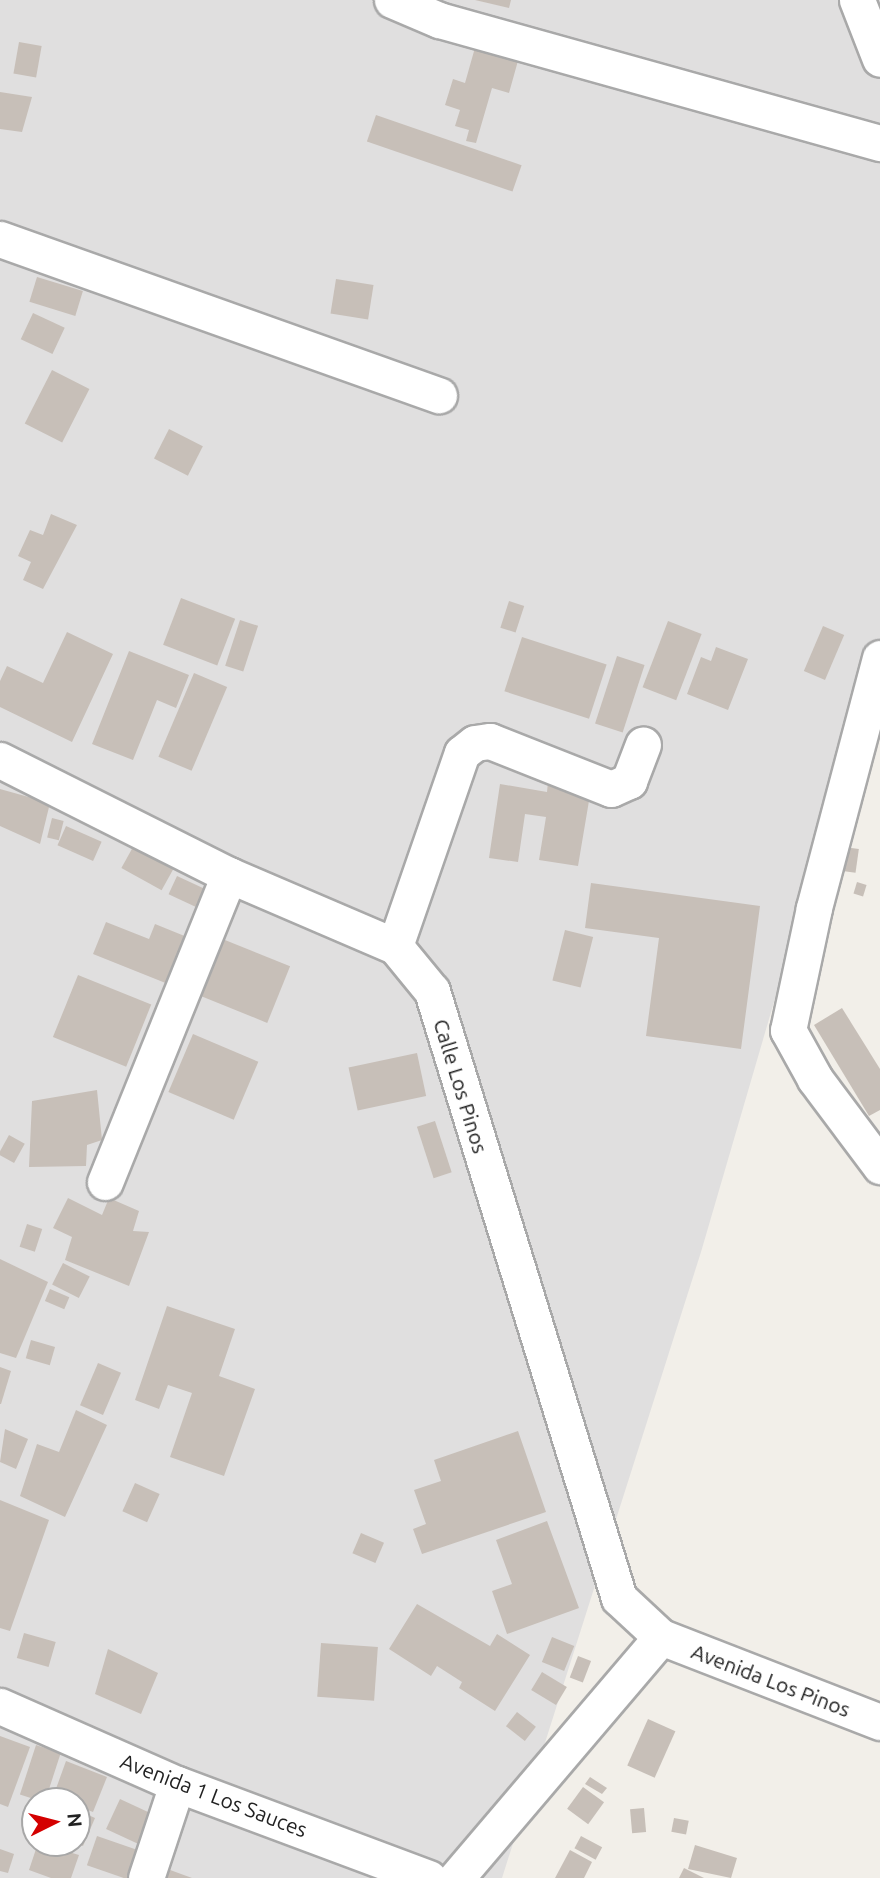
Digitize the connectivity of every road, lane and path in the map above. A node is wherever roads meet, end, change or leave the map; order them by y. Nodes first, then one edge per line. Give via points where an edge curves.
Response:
1 (392, 0) edge
2 (857, 0) edge
3 (880, 59) edge
4 (880, 143) edge
5 (0, 239) edge
6 (439, 395) dead end
7 (880, 658) edge
8 (643, 745) dead end
9 (0, 760) edge
10 (229, 875) junction
11 (396, 946) junction
12 (880, 1166) edge
13 (105, 1182) dead end
14 (661, 1637) junction
15 (0, 1706) edge
16 (880, 1722) edge
17 (177, 1784) junction
18 (146, 1878) edge
19 (429, 1878) edge
20 (456, 1878) edge

1 - 4 street via 439,20
2 - 3 street
5 - 6 street
7 - 12 street via 814,908 788,1030 815,1079
8 - 11 street via 629,781 611,789 490,741 468,748 462,753
9 - 10 street, Calle Los Pinos
10 - 11 street, Calle Los Pinos
10 - 13 street
11 - 14 street, Calle Los Pinos via 432,991 619,1598
14 - 16 street, Avenida Los Pinos
14 - 20 street
15 - 17 street, Avenida 1 Los Sauces
17 - 18 street
17 - 19 street, Avenida 1 Los Sauces

